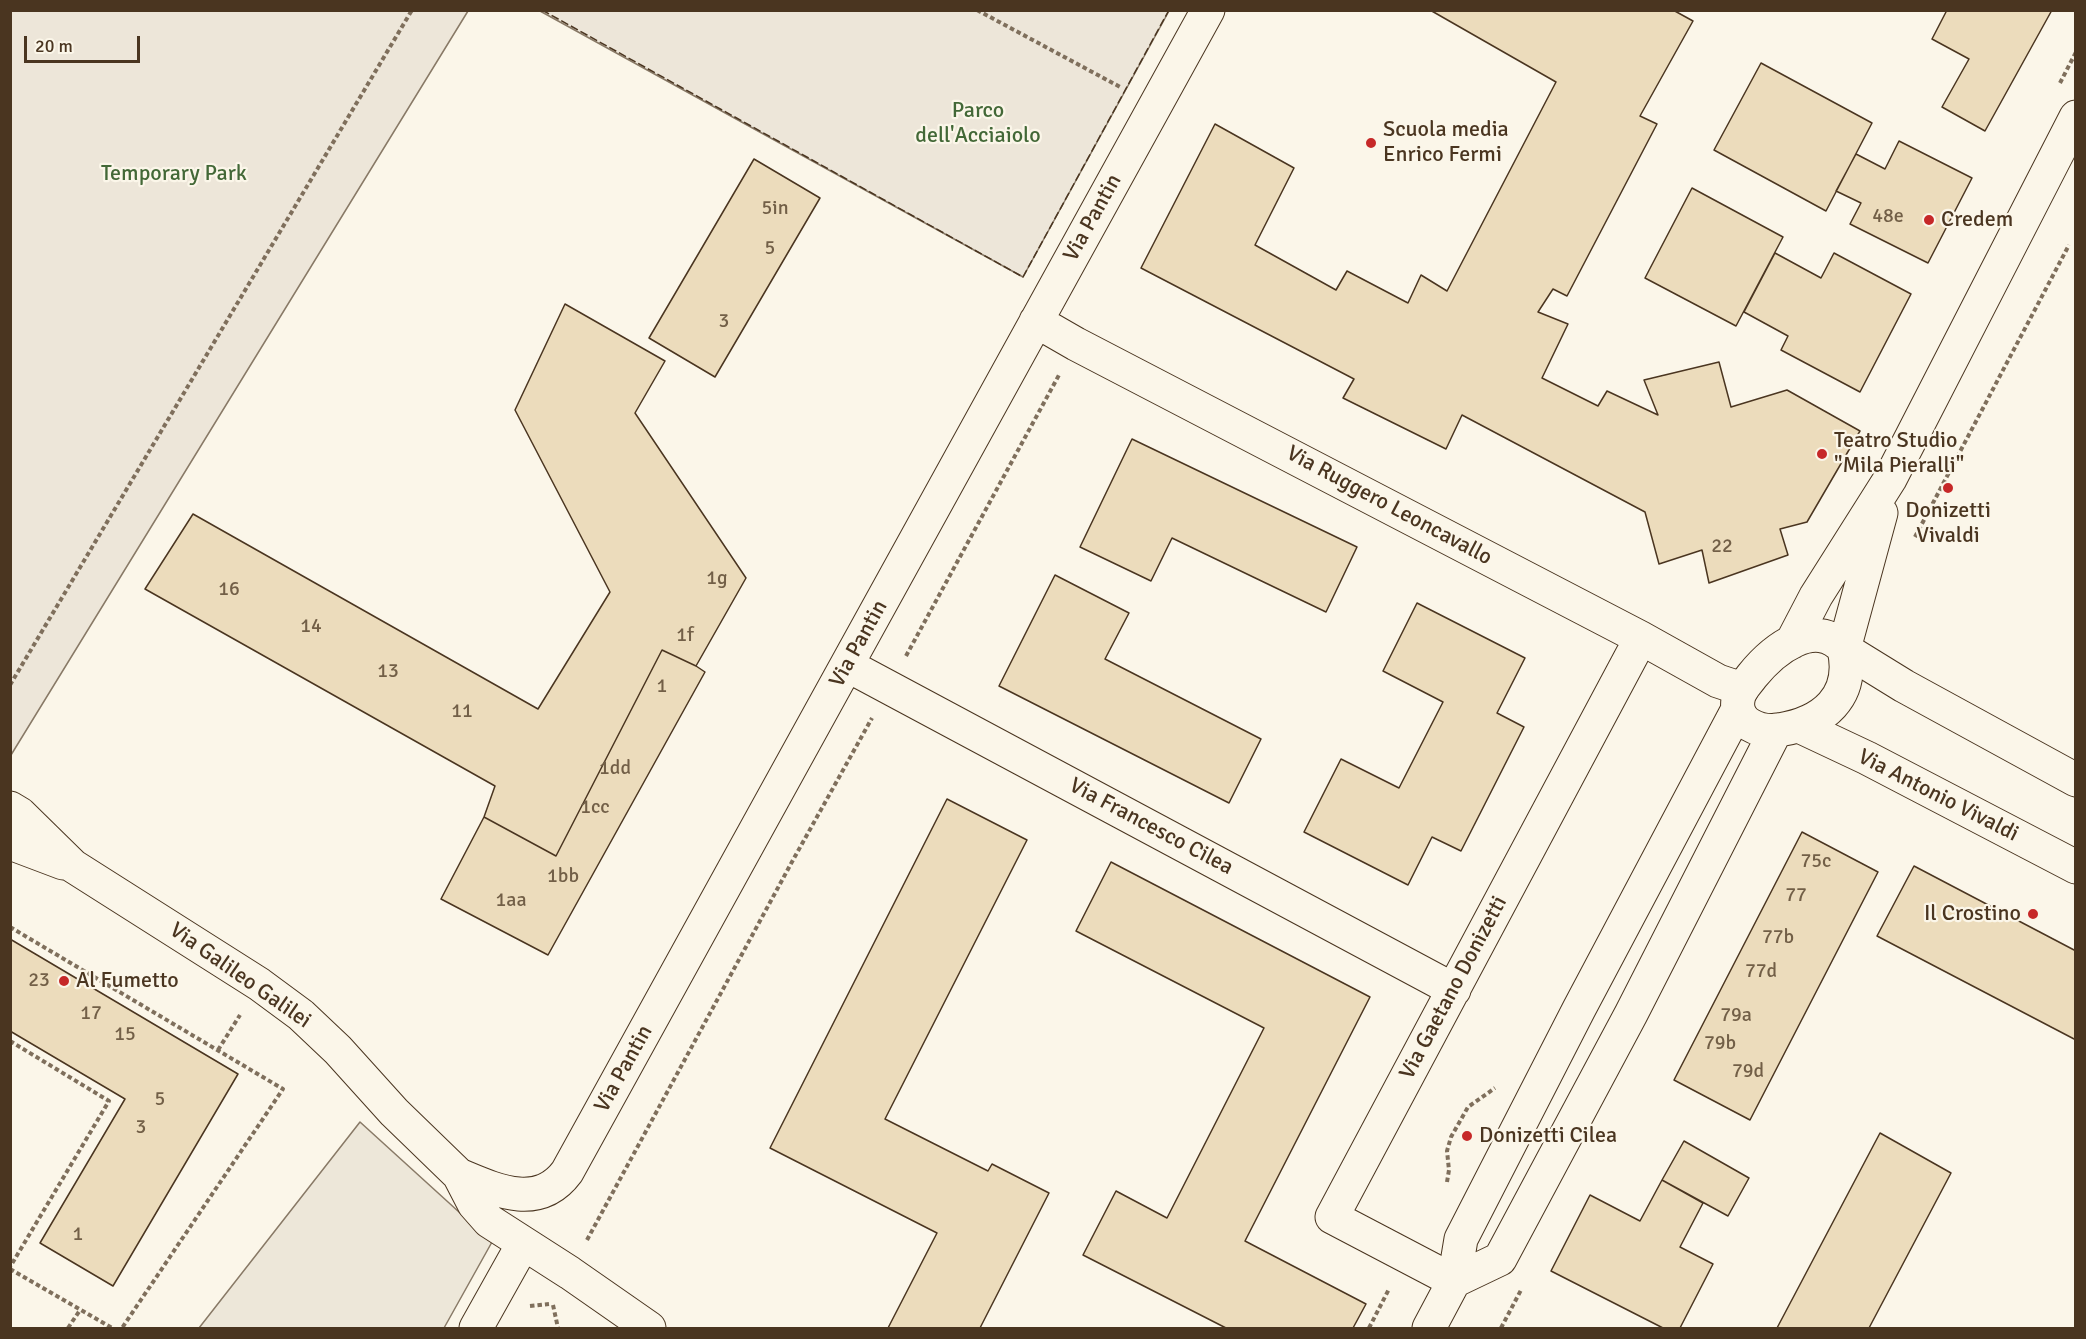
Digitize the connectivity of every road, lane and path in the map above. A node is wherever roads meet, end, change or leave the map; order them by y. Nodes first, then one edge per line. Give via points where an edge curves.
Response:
1 (412, 10) edge
2 (977, 10) edge
3 (1208, 10) edge
4 (1155, 105) junction
5 (2076, 117) edge
6 (2069, 245) dead end
7 (1036, 321) junction
8 (1890, 479) junction
9 (1912, 542) dead end
10 (1641, 638) junction
11 (1792, 642) junction
12 (1844, 649) junction
13 (848, 665) junction
14 (10, 685) edge
15 (1740, 699) junction
16 (1787, 728) junction
17 (2076, 780) edge
18 (10, 808) edge
19 (10, 843) edge
20 (73, 866) junction
21 (2076, 867) edge
22 (10, 927) edge
23 (1454, 990) junction
24 (10, 1041) edge
25 (1497, 1085) dead end
26 (459, 1175) junction
27 (1443, 1190) dead end
28 (523, 1244) junction
29 (1406, 1256) junction
30 (10, 1268) edge
31 (1454, 1281) junction
32 (553, 1304) dead end
33 (80, 1310) junction
34 (68, 1329) edge
35 (112, 1329) edge
36 (122, 1329) edge
37 (476, 1329) edge
38 (558, 1329) edge
39 (649, 1329) edge
40 (1368, 1329) edge
41 (1429, 1329) edge

1 - 14 path
2 - 4 path
3 - 4 street, Via Pantin
4 - 7 street, Via Pantin
5 - 8 street
6 - 9 path
7 - 10 street, Via Ruggero Leoncavallo
7 - 13 street, Via Pantin
8 - 11 street via 1816,596
8 - 12 street
10 - 15 street, Via Ruggero Leoncavallo via 1718,681
10 - 23 street, Via Gaetano Donizetti
11 - 12 street via 1826,636 1837,640
11 - 15 street via 1759,667
12 - 16 street via 1846,675 1838,698 1816,719
12 - 17 street
13 - 23 street, Via Francesco Cilea
13 - 26 street, Via Pantin via 562,1180 544,1192 510,1194
15 - 16 street via 1744,721 1755,728
15 - 31 street via 1461,1239
16 - 21 street, Via Antonio Vivaldi via 1867,758
16 - 31 street via 1500,1258
18 - 20 street, Via Galileo Galilei
19 - 20 street
20 - 26 street, Via Galileo Galilei via 301,1015
22 - 36 path via 283,1089
23 - 29 street, Via Gaetano Donizetti via 1332,1217
24 - 30 path via 110,1101
25 - 27 path via 1468,1107 1451,1137 1448,1180
26 - 28 street, Via Galileo Galilei via 482,1215
28 - 37 street
28 - 39 street, Via Galileo Galilei
29 - 31 street, Via Gaetano Donizetti
29 - 40 path
30 - 33 path
31 - 41 street
32 - 38 path
33 - 34 path
33 - 35 path

